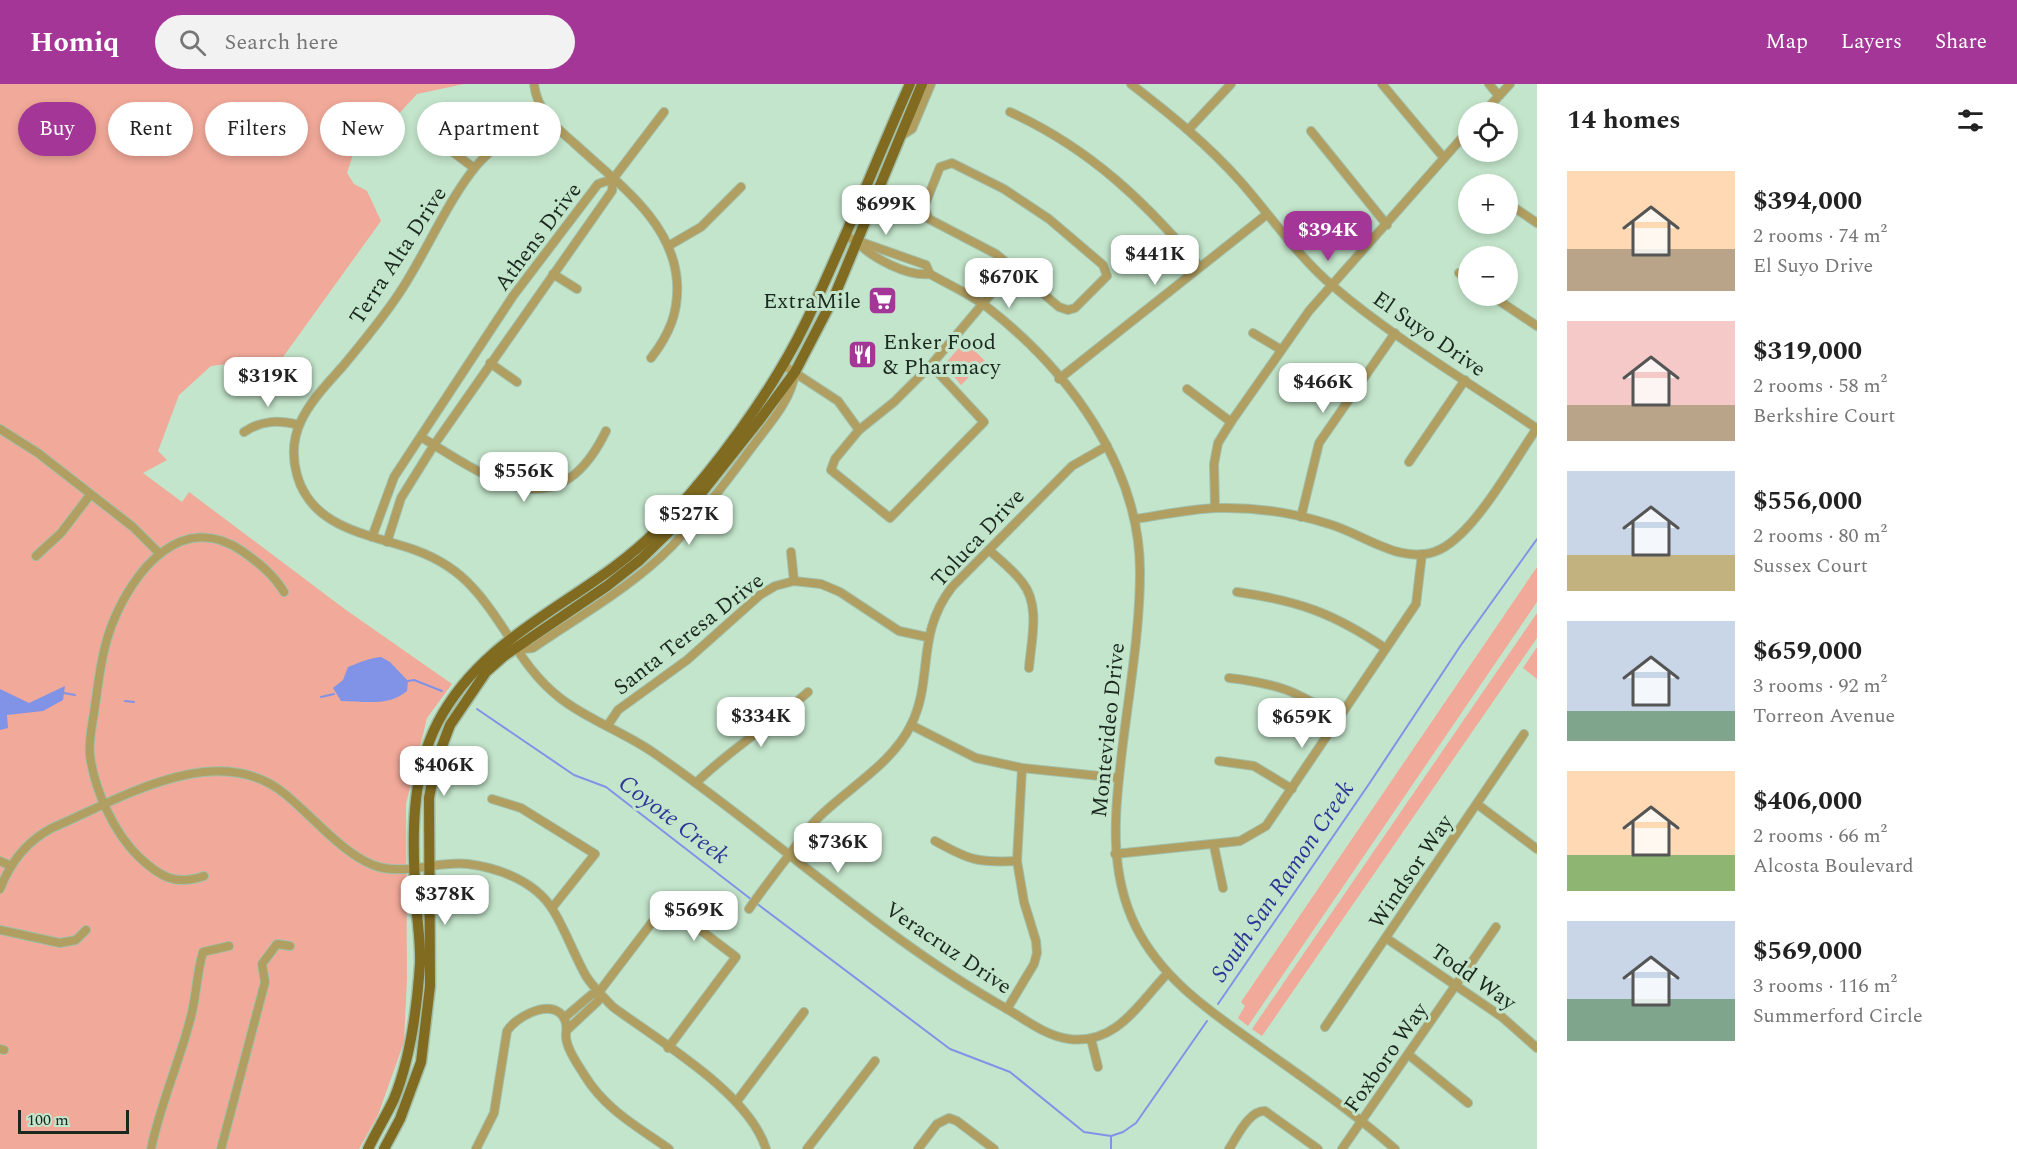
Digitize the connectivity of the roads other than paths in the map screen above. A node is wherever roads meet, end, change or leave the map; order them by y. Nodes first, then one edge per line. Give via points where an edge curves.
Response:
1 (534, 84) edge
2 (910, 84) edge
3 (922, 84) edge
4 (931, 84) edge
5 (1131, 84) edge
6 (1231, 84) edge
7 (1382, 84) edge
8 (1489, 84) edge
9 (1510, 84) edge
10 (1499, 96) junction
11 (540, 102) edge
12 (1493, 102) edge
13 (664, 112) dead end
14 (1010, 112) dead end
15 (1190, 129) junction
16 (561, 130) edge
17 (1311, 131) dead end
18 (898, 138) junction
19 (1458, 142) edge
20 (458, 156) edge
21 (485, 156) edge
22 (1444, 158) junction
23 (474, 168) junction
24 (612, 179) junction
25 (741, 187) dead end
26 (1518, 210) edge
27 (1266, 215) junction
28 (1537, 223) edge
29 (1387, 225) junction
30 (844, 236) junction
31 (857, 242) junction
32 (670, 245) junction
33 (1200, 267) junction
34 (1013, 268) junction
35 (553, 274) junction
36 (1333, 286) junction
37 (577, 289) dead end
38 (984, 305) junction
39 (1507, 306) edge
40 (1537, 326) edge
41 (1253, 333) dead end
42 (1395, 333) junction
43 (1280, 349) junction
44 (651, 358) dead end
45 (490, 363) junction
46 (783, 365) junction
47 (931, 365) junction
48 (795, 372) junction
49 (1059, 379) junction
50 (1465, 380) junction
51 (517, 381) dead end
52 (1187, 389) dead end
53 (1231, 422) junction
54 (299, 425) junction
55 (1537, 428) edge
56 (0, 429) edge
57 (859, 430) junction
58 (606, 431) dead end
59 (244, 432) dead end
60 (421, 437) junction
61 (434, 445) junction
62 (1107, 446) junction
63 (1409, 462) dead end
64 (90, 495) junction
65 (1215, 508) junction
66 (1301, 517) junction
67 (1135, 519) junction
68 (372, 537) junction
69 (387, 542) junction
70 (988, 550) junction
71 (791, 552) dead end
72 (159, 553) junction
73 (1422, 554) junction
74 (36, 555) dead end
75 (794, 581) junction
76 (284, 592) dead end
77 (1237, 592) dead end
78 (927, 637) junction
79 (512, 645) junction
80 (1385, 648) junction
81 (1029, 668) dead end
82 (1229, 678) dead end
83 (808, 692) dead end
84 (1339, 718) junction
85 (609, 725) junction
86 (911, 725) junction
87 (1524, 734) dead end
88 (1219, 761) dead end
89 (1022, 768) junction
90 (1119, 778) junction
91 (696, 783) junction
92 (1292, 789) junction
93 (492, 799) dead end
94 (1477, 804) junction
95 (106, 805) junction
96 (935, 841) dead end
97 (1214, 846) junction
98 (1537, 849) edge
99 (1115, 854) junction
100 (790, 855) junction
101 (0, 861) edge
102 (1017, 861) junction
103 (11, 866) junction
104 (429, 866) junction
105 (414, 868) junction
106 (204, 876) dead end
107 (1223, 888) dead end
108 (0, 889) edge
109 (552, 908) junction
110 (749, 909) dead end
111 (1496, 927) dead end
112 (0, 930) edge
113 (86, 930) dead end
114 (1386, 938) junction
115 (229, 946) dead end
116 (290, 946) dead end
117 (1167, 974) junction
118 (1457, 985) junction
119 (599, 992) junction
120 (1007, 1009) junction
121 (804, 1012) dead end
122 (564, 1018) junction
123 (1325, 1027) dead end
124 (567, 1029) junction
125 (1091, 1039) junction
126 (668, 1048) junction
127 (1537, 1048) edge
128 (1409, 1055) junction
129 (875, 1061) dead end
130 (1098, 1067) dead end
131 (737, 1101) junction
132 (1468, 1103) dead end
133 (1363, 1123) junction
134 (151, 1149) edge
135 (221, 1149) edge
136 (368, 1149) edge
137 (384, 1149) edge
138 (476, 1149) edge
139 (669, 1149) edge
140 (766, 1149) edge
141 (807, 1149) edge
142 (918, 1149) edge
143 (994, 1149) edge
144 (1229, 1149) edge
145 (1318, 1149) edge
146 (1342, 1149) edge
147 (1395, 1149) edge

1 - 11 street
2 - 30 main road
3 - 18 main road
4 - 18 street via 912,129
5 - 15 street, El Suyo Drive
6 - 15 street
7 - 22 street
8 - 10 street
9 - 10 street
10 - 12 street
13 - 24 street
14 - 33 street via 1036,124 1113,175 1165,225
15 - 27 street, El Suyo Drive
16 - 24 street
17 - 29 street
18 - 31 main road
19 - 22 street
20 - 23 street
21 - 23 street, Terra Alta Drive
22 - 29 street
23 - 54 street, Terra Alta Drive via 402,289 378,324 315,398
24 - 32 street via 656,222
24 - 35 street, Athens Drive via 612,191
24 - 60 street, Athens Drive via 598,184 535,264
25 - 32 street via 701,227
26 - 28 street
27 - 33 street
27 - 36 street, El Suyo Drive
29 - 36 street
30 - 31 street, Montevideo Drive
30 - 46 main road
31 - 38 street, Montevideo Drive via 866,252 919,276 930,274
31 - 48 main road
32 - 44 street via 677,290 673,324
33 - 49 street
34 - 34 street via 996,254 929,219 924,207 940,167 952,163 1049,219 1103,265 1107,276 1075,308 1068,310
34 - 38 street
35 - 37 street
35 - 45 street, Athens Drive
36 - 42 street, El Suyo Drive
36 - 43 street
38 - 47 street
38 - 49 street, Montevideo Drive via 1010,326
39 - 40 street
41 - 43 street
42 - 50 street, El Suyo Drive
42 - 66 street via 1319,443
43 - 53 street
45 - 51 street
45 - 61 street, Athens Drive
46 - 48 street
46 - 79 main road via 746,422 657,530
47 - 57 street
47 - 57 street via 984,422 890,518 831,470 835,459
48 - 57 street via 838,401
48 - 79 main road via 676,525 640,560 607,586
49 - 62 street, Montevideo Drive
50 - 55 street, El Suyo Drive
50 - 63 street
52 - 53 street
53 - 65 street via 1218,443 1214,464
54 - 59 street via 269,421
54 - 68 street, Terra Alta Drive via 294,456 302,488 317,509 344,529
55 - 73 street via 1469,526 1440,550
56 - 64 street via 38,453
58 - 61 street via 594,457 578,473 559,484 538,489 506,486
60 - 61 street
60 - 68 street, Athens Drive via 394,477
61 - 69 street, Athens Drive via 401,498
62 - 67 street, Montevideo Drive
62 - 70 street, Toluca Drive via 1072,466
64 - 72 street via 133,527
64 - 74 street via 61,533
65 - 66 street via 1247,508
65 - 67 street
66 - 73 street via 1331,524 1398,553
67 - 90 street, Montevideo Drive via 1140,571
68 - 69 street, Terra Alta Drive
69 - 79 street, Terra Alta Drive via 417,550 459,574 488,606
70 - 78 street, Toluca Drive via 939,603
70 - 81 street via 1023,583 1031,598 1034,615
71 - 75 street
72 - 76 street via 187,539 218,539 274,575
72 - 95 street via 121,603 102,657 90,754
73 - 80 street via 1416,604
75 - 78 street, Santa Teresa Drive via 821,584 840,592 899,631
75 - 85 street, Santa Teresa Drive via 760,595 687,660 618,710
77 - 80 street via 1317,610 1348,623
78 - 86 street, Toluca Drive via 919,705
79 - 85 street, Veracruz Drive via 561,699
79 - 104 main road via 486,672 450,725 436,762 429,798
79 - 105 main road via 464,680 435,727 417,784
80 - 84 street
82 - 84 street via 1270,683 1300,694
83 - 91 street
84 - 92 street
85 - 91 street, Veracruz Drive
86 - 89 street via 976,758
86 - 100 street, Toluca Drive via 901,741 867,775 816,819
87 - 94 street, Windsor Way
88 - 92 street via 1254,766
89 - 90 street
89 - 102 street
90 - 99 street, Montevideo Drive
91 - 100 street, Veracruz Drive
92 - 97 street via 1266,826 1240,841
93 - 109 street via 521,808 595,855
94 - 98 street
94 - 114 street, Windsor Way
95 - 103 street via 38,835
95 - 105 street via 174,777 225,770 248,774 268,781 373,865
95 - 106 street via 126,845 163,875 180,882
96 - 102 street via 963,857 985,863
97 - 99 street
97 - 107 street
99 - 117 street, Montevideo Drive via 1136,927
100 - 110 street, Toluca Drive
100 - 120 street, Veracruz Drive via 927,958
101 - 103 street
102 - 120 street via 1037,953
103 - 108 street
104 - 105 street
104 - 109 street via 462,863 488,867 515,877
104 - 137 main road via 430,986 421,1062
105 - 136 main road via 420,961 412,1037 394,1098
109 - 119 street via 586,977
111 - 118 street, Foxboro Way
112 - 113 street via 60,943 76,940
114 - 118 street, Todd Way
114 - 123 street, Windsor Way
115 - 134 street via 203,952 190,1023
116 - 135 street via 277,945 262,964 265,982
117 - 125 street, Veracruz Drive via 1116,1029
117 - 133 street, Montevideo Drive
118 - 127 street, Todd Way
118 - 128 street, Foxboro Way
119 - 122 street
119 - 124 street via 598,1001
119 - 126 street
119 - 126 street via 666,904 736,957
120 - 125 street, Veracruz Drive via 1049,1034
121 - 131 street
122 - 124 street
122 - 138 street via 559,1012 545,1009 510,1026 494,1113
124 - 139 street via 567,1042 575,1059 599,1094 623,1118
125 - 130 street
126 - 131 street
128 - 132 street
128 - 133 street, Foxboro Way
129 - 141 street
131 - 140 street
133 - 146 street, Foxboro Way
133 - 147 street, Montevideo Drive
142 - 143 street via 938,1124 949,1118
144 - 145 street via 1259,1110

